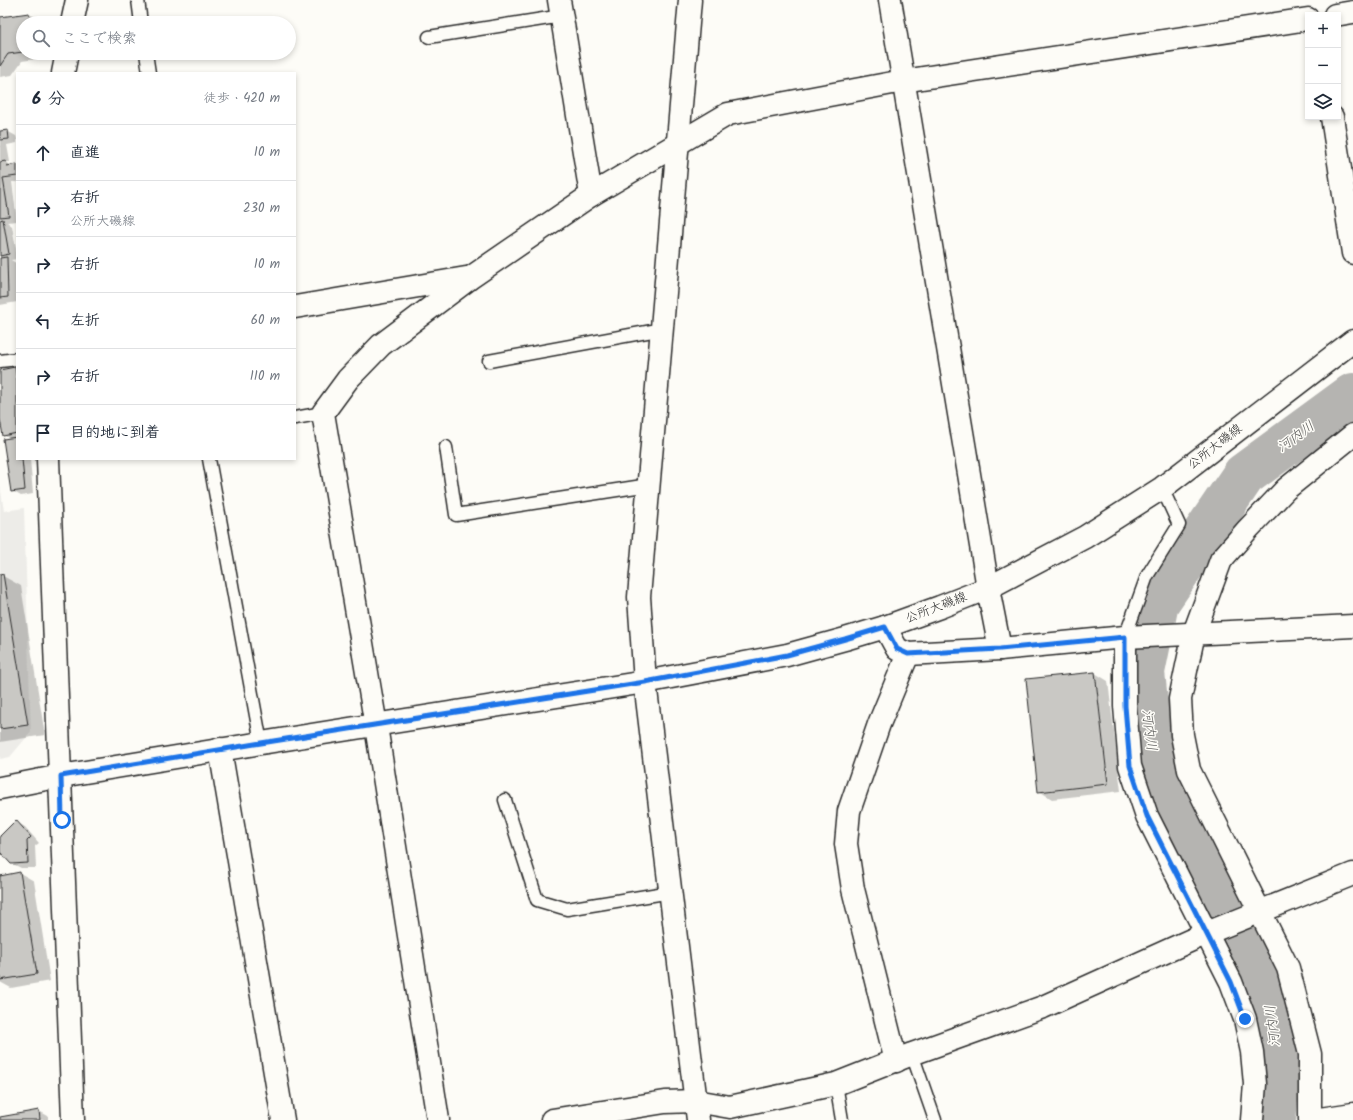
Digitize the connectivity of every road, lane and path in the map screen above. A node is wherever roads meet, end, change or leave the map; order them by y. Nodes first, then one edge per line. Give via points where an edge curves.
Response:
1 (77, 0) edge
2 (138, 0) edge
3 (690, 0) edge
4 (890, 0) edge
5 (560, 8) edge
6 (1353, 12) edge
7 (1341, 14) edge
8 (74, 16) edge
9 (140, 16) edge
10 (1305, 19) edge
11 (429, 37) dead end
12 (66, 60) edge
13 (147, 60) edge
14 (63, 72) edge
15 (149, 72) edge
16 (903, 81) junction
17 (1332, 120) edge
18 (678, 144) junction
19 (592, 194) junction
20 (1353, 252) edge
21 (470, 278) junction
22 (296, 307) edge
23 (663, 329) junction
24 (1353, 341) edge
25 (16, 359) edge
26 (0, 361) edge
27 (489, 361) dead end
28 (323, 413) junction
29 (296, 418) edge
30 (1353, 435) edge
31 (446, 447) dead end
32 (48, 460) edge
33 (209, 460) edge
34 (649, 485) junction
35 (1162, 488) junction
36 (988, 588) junction
37 (1353, 626) edge
38 (885, 627) junction
39 (1194, 633) junction
40 (1125, 637) junction
41 (1000, 649) junction
42 (908, 654) junction
43 (645, 682) junction
44 (376, 726) junction
45 (261, 743) junction
46 (220, 749) junction
47 (61, 776) junction
48 (0, 788) edge
49 (505, 800) dead end
50 (1353, 874) edge
51 (671, 892) junction
52 (1260, 911) junction
53 (1207, 933) junction
54 (904, 1058) junction
55 (836, 1084) junction
56 (697, 1111) edge
57 (1353, 1114) edge
58 (73, 1120) edge
59 (283, 1120) edge
60 (438, 1120) edge
61 (552, 1120) edge
62 (842, 1120) edge
63 (935, 1120) edge
64 (1252, 1120) edge
65 (1310, 1120) edge
66 (1313, 1120) edge

1 - 8 street
2 - 9 lane
3 - 18 street
4 - 16 street
5 - 11 lane
5 - 19 street
6 - 7 street
10 - 16 street
12 - 14 street
13 - 15 lane
16 - 18 street via 728,114
16 - 36 street
17 - 20 street
18 - 19 street
18 - 23 street
19 - 21 street
21 - 22 street
21 - 28 street via 381,345 348,379
23 - 27 lane
23 - 34 street
24 - 35 street, 公所大磯線
25 - 26 lane
28 - 29 lane
28 - 44 street
30 - 39 street via 1286,489 1221,560
31 - 34 lane via 456,515
32 - 47 street
33 - 45 lane
34 - 43 street via 639,597
35 - 36 street, 公所大磯線 via 1085,537
35 - 40 lane via 1179,525 1147,576
36 - 38 street, 公所大磯線
36 - 41 street
37 - 39 street
38 - 42 street via 897,649
38 - 43 street, 公所大磯線 via 787,655
39 - 40 street
39 - 52 street via 1180,699 1182,735 1189,770
40 - 41 street
40 - 53 street via 1125,706 1130,766 1147,816
41 - 42 street
42 - 54 street via 879,724 849,811 846,844 853,889
43 - 44 street, 公所大磯線
43 - 51 street
44 - 45 street, 公所大磯線
44 - 60 street
45 - 46 street, 公所大磯線
46 - 47 street, 公所大磯線
46 - 59 street
47 - 48 street, 公所大磯線
47 - 58 street
49 - 51 lane via 537,900 567,909
50 - 52 street
51 - 56 street
52 - 53 street
52 - 65 street via 1288,968 1310,1054
53 - 54 street via 1043,1007
53 - 64 street via 1231,982 1245,1019 1255,1084
54 - 55 street
54 - 63 lane
55 - 56 street via 730,1107
55 - 62 lane
56 - 61 street via 665,1102
57 - 66 street

